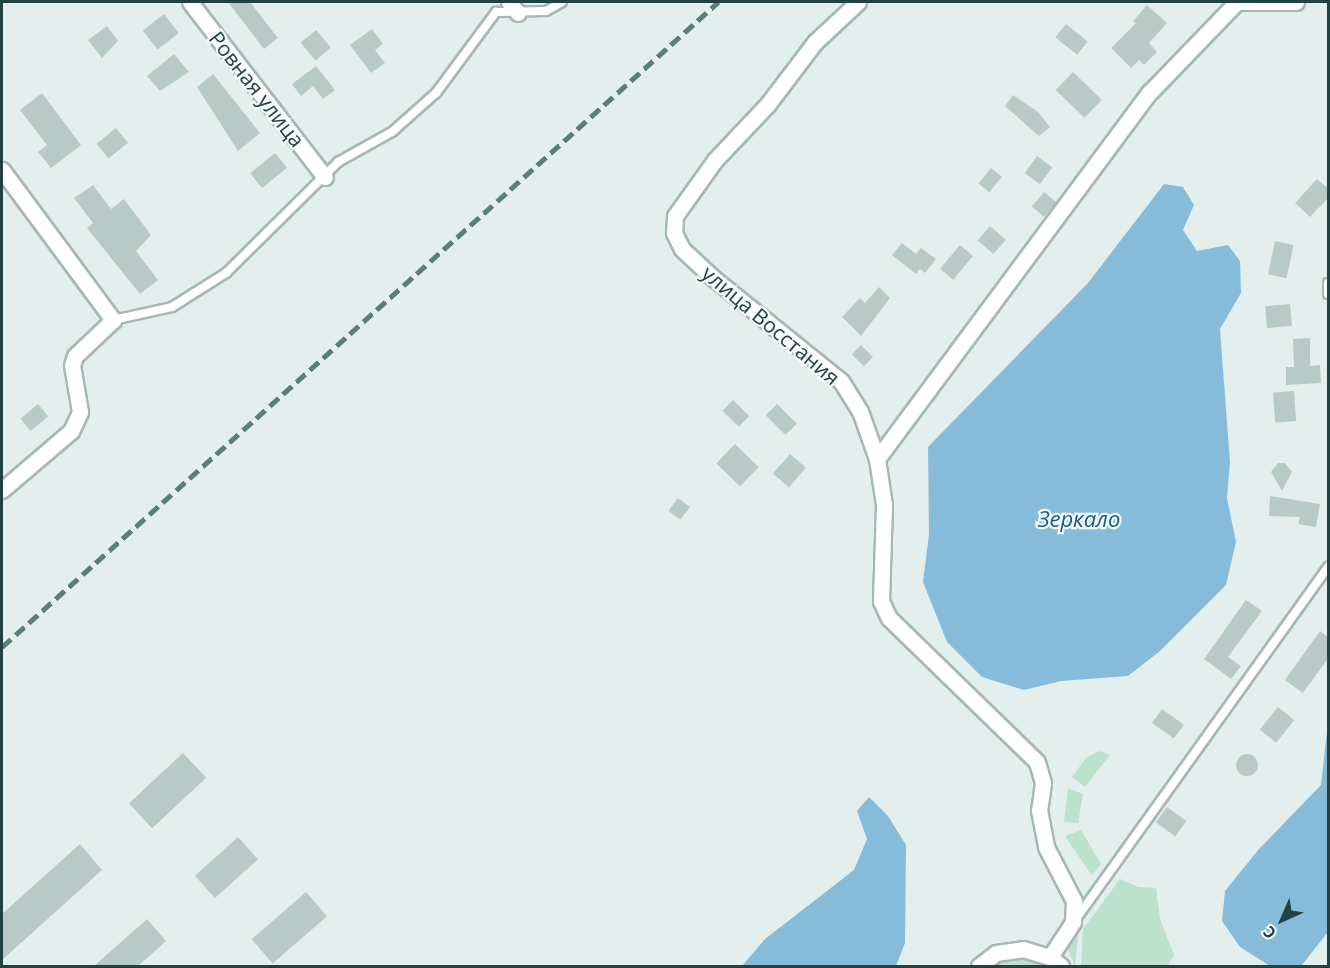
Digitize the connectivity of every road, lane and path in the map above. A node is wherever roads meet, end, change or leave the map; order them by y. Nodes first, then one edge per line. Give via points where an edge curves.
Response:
1 (190, 2) edge
2 (562, 2) edge
3 (858, 2) edge
4 (1296, 2) edge
5 (514, 7) edge
6 (2, 170) edge
7 (325, 177) junction
8 (1329, 283) edge
9 (1329, 294) edge
10 (113, 320) junction
11 (877, 459) junction
12 (2, 490) edge
13 (1329, 567) edge
14 (1073, 922) junction
15 (1056, 962) edge
16 (979, 966) edge

1 - 7 street, Ровная улица
2 - 5 lane via 546,11
3 - 11 street, улица Восстания via 815,42 768,104 715,160 675,216 674,233 682,249 712,277 841,381 860,411
4 - 11 street via 1238,2 1150,92
5 - 7 lane via 496,12 436,93 392,132 338,162
6 - 10 street
7 - 10 lane via 226,273 196,295 172,307
8 - 9 lane
10 - 12 street via 87,343 72,365 80,412 72,431
11 - 14 street, улица Восстания via 884,506 881,601 889,618 1037,762 1043,783 1039,810 1042,828 1053,865 1074,901
13 - 14 lane
14 - 15 street
15 - 16 street via 1011,949 996,953

